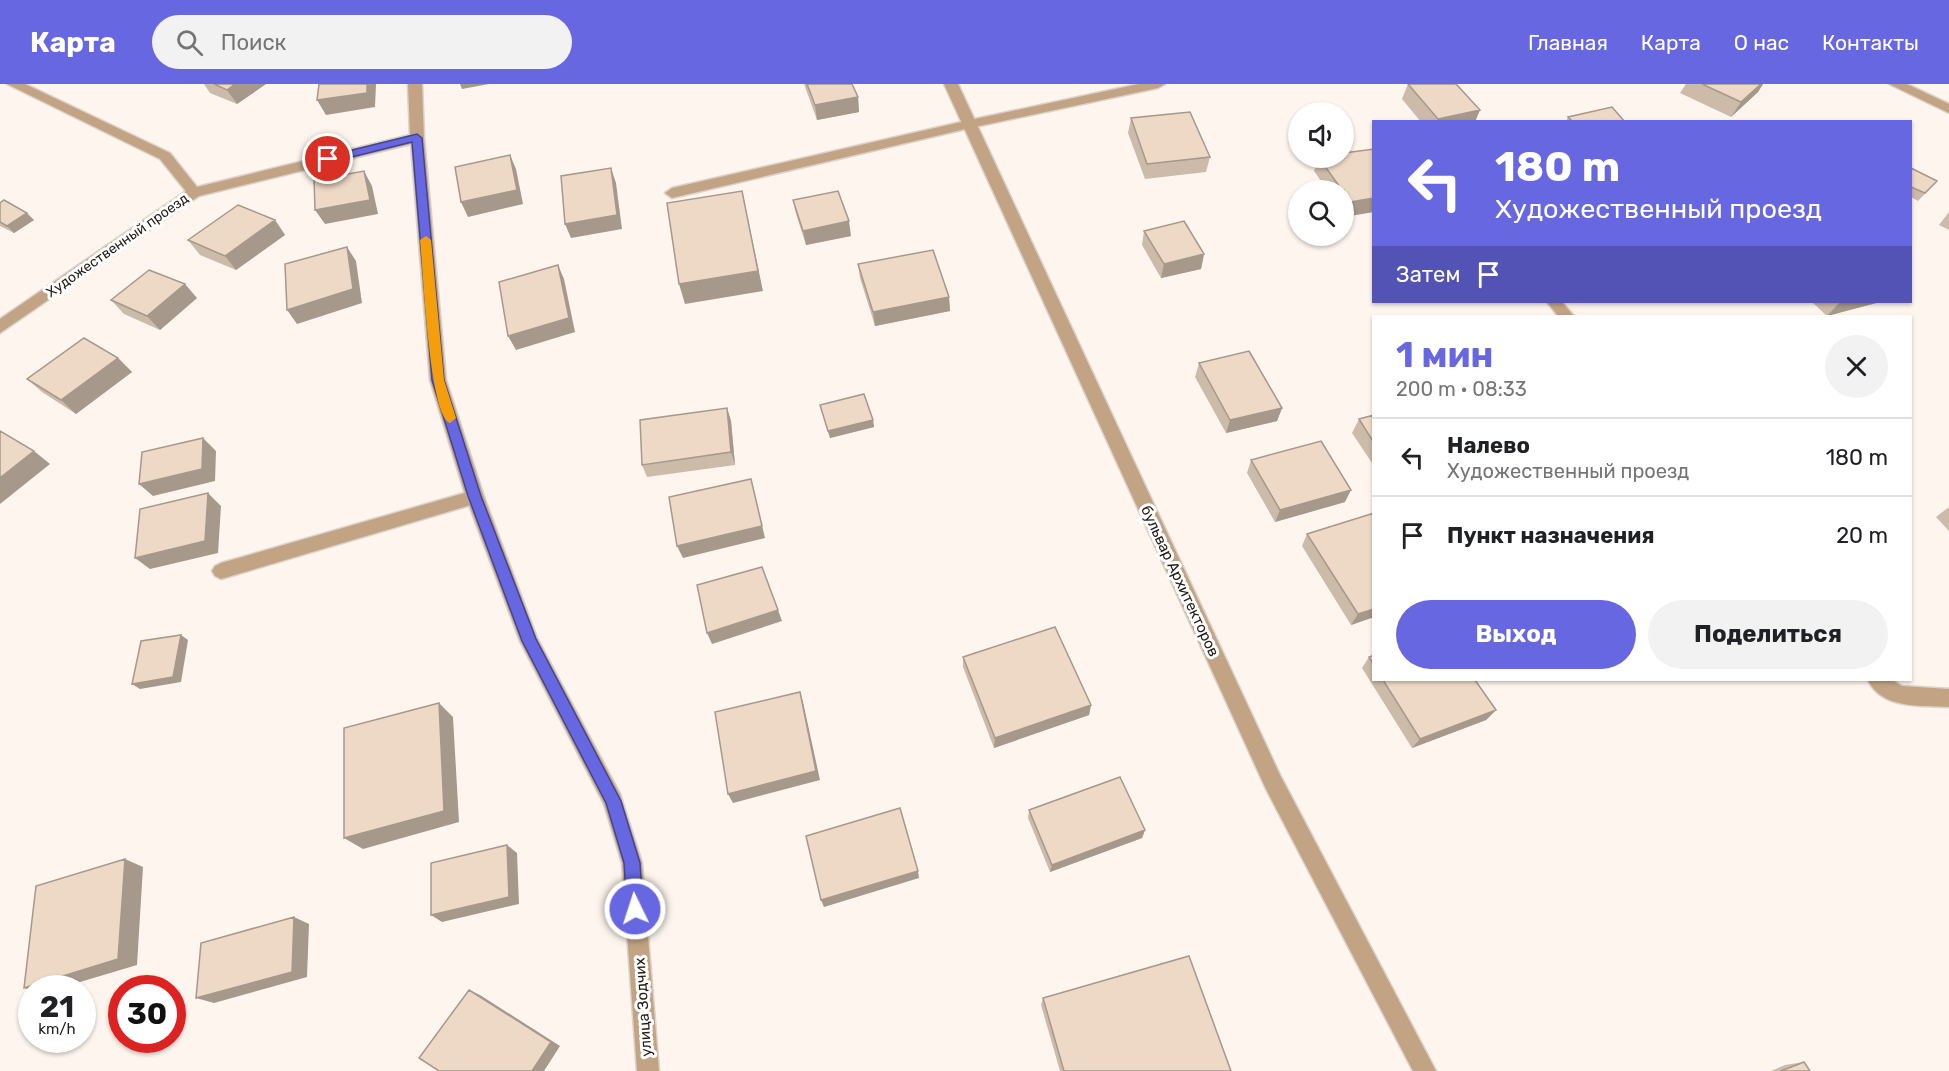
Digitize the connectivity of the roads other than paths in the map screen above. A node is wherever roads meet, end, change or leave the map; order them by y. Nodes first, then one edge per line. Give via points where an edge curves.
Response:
1 (14, 84) edge
2 (415, 84) edge
3 (951, 84) edge
4 (1158, 84) edge
5 (1896, 84) edge
6 (1949, 109) edge
7 (970, 124) junction
8 (417, 138) junction
9 (194, 192) junction
10 (672, 193) dead end
11 (1555, 303) edge
12 (1565, 315) edge
13 (0, 327) edge
14 (475, 496) junction
15 (221, 571) dead end
16 (1879, 681) edge
17 (1949, 698) edge
18 (648, 1071) edge
19 (1425, 1071) edge

1 - 9 street via 165,156
2 - 8 street, улица Зодчих
3 - 7 street, бульвар Архитекторов
4 - 7 street
5 - 6 street
7 - 10 street
7 - 19 street, бульвар Архитекторов via 1273,782
8 - 9 street, Художественный проезд
8 - 14 street, улица Зодчих via 438,380
9 - 13 street, Художественный проезд
11 - 12 street
14 - 15 street
14 - 18 street, улица Зодчих via 529,641 614,801 632,863
16 - 17 street via 1898,695

